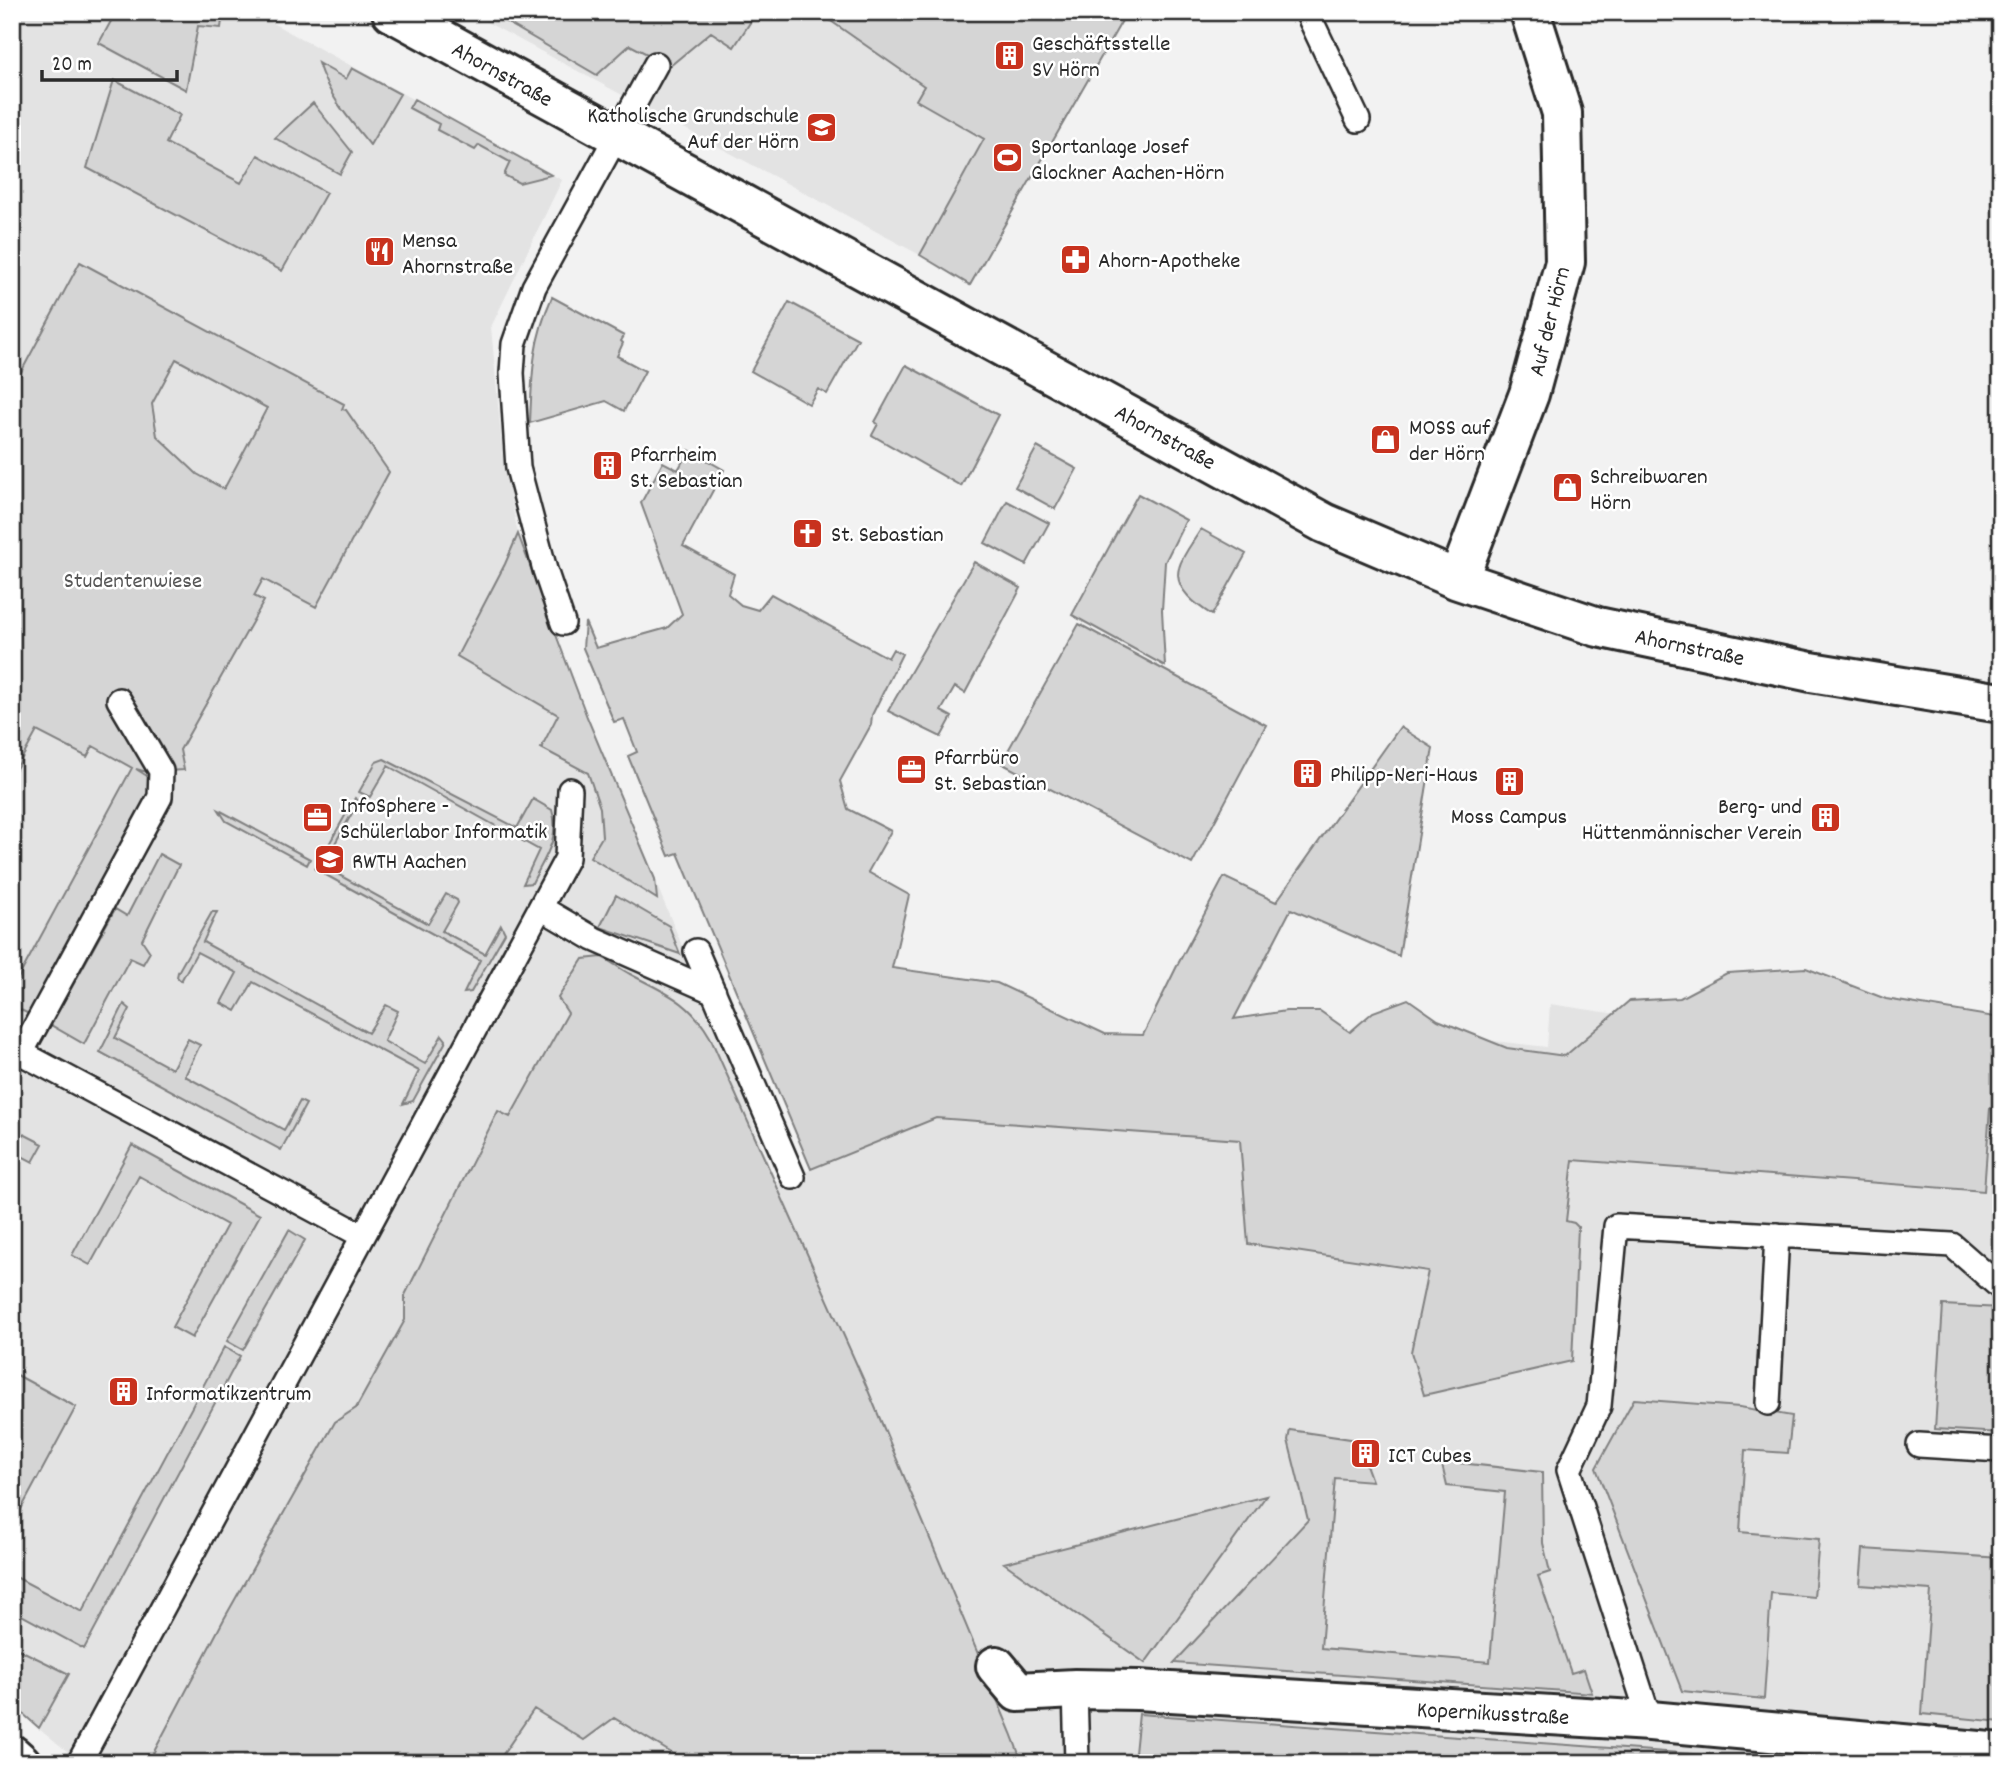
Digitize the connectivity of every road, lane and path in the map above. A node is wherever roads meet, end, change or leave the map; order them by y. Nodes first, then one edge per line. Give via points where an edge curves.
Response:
1 (392, 12) edge
2 (1307, 12) edge
3 (1530, 12) edge
4 (656, 64) dead end
5 (1358, 120) dead end
6 (615, 135) junction
7 (1458, 580) junction
8 (563, 623) dead end
9 (120, 701) dead end
10 (2001, 703) edge
11 (570, 790) dead end
12 (541, 908) junction
13 (696, 951) dead end
14 (714, 992) junction
15 (16, 1051) edge
16 (793, 1177) dead end
17 (1777, 1235) junction
18 (363, 1236) junction
19 (2001, 1288) edge
20 (1768, 1403) dead end
21 (1919, 1445) dead end
22 (2001, 1450) edge
23 (996, 1666) dead end
24 (1075, 1689) junction
25 (1650, 1721) junction
26 (2001, 1753) edge
27 (12, 1755) edge
28 (21, 1763) edge
29 (79, 1763) edge
30 (1077, 1763) edge

1 - 6 street, Ahornstraße
2 - 5 lane
3 - 7 street, Auf der Hörn via 1562,113 1565,262 1529,394
4 - 6 lane
6 - 7 street, Ahornstraße via 1324,523
6 - 8 lane via 534,287 514,344 518,468
7 - 10 street, Ahornstraße via 1598,627 1811,672
9 - 15 lane via 161,771 160,797
11 - 12 lane via 567,858
12 - 14 lane via 594,939
12 - 18 lane
13 - 14 lane
14 - 16 lane
15 - 18 lane
17 - 19 lane via 1952,1245
17 - 20 lane
17 - 25 lane via 1616,1226 1599,1406 1569,1470
18 - 29 lane
21 - 22 lane
23 - 24 street, Kopernikusstraße via 1018,1692
24 - 25 street, Kopernikusstraße
24 - 30 lane
25 - 26 street, Kopernikusstraße
27 - 28 street

